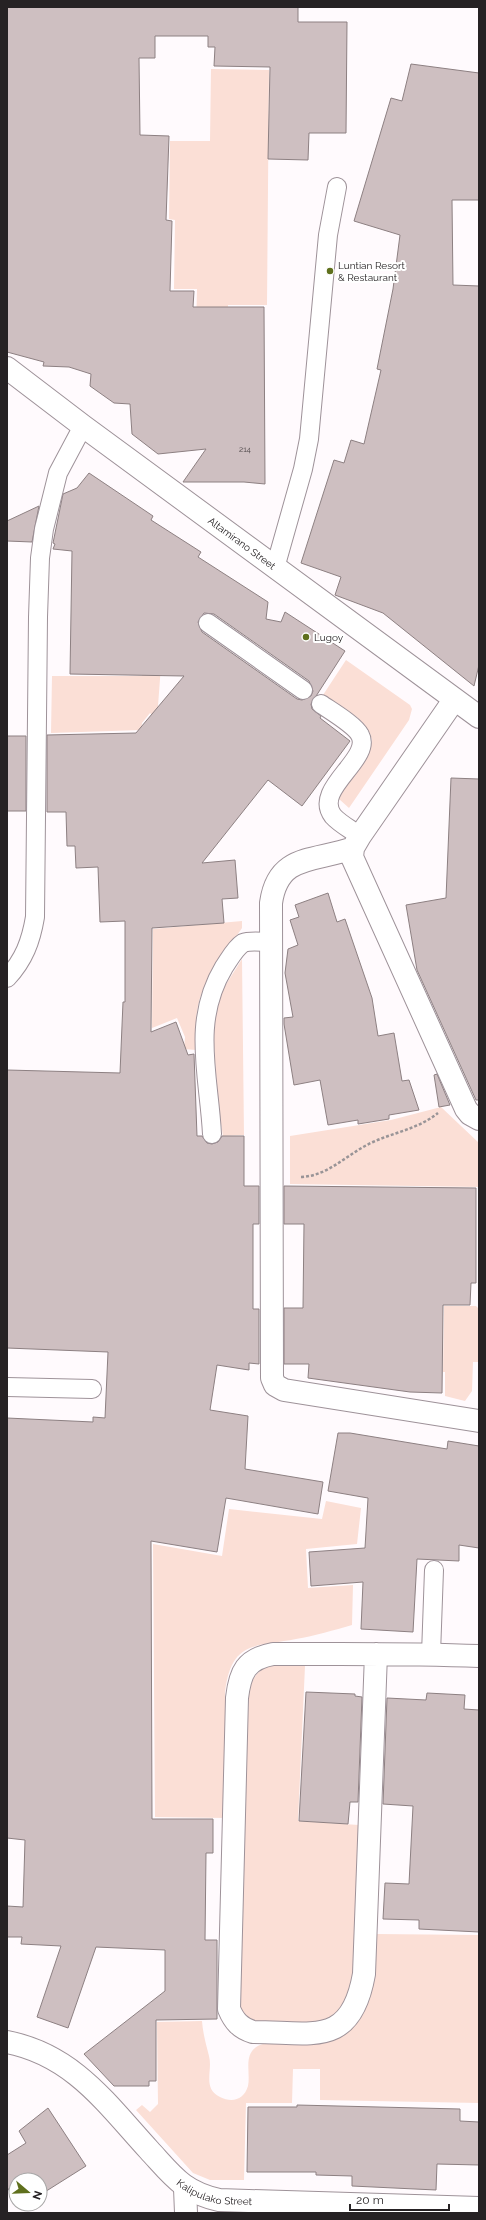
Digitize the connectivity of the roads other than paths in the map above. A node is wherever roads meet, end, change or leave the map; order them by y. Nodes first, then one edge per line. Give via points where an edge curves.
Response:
1 (337, 188) dead end
2 (7, 368) edge
3 (83, 426) junction
4 (275, 568) junction
5 (208, 623) dead end
6 (303, 690) dead end
7 (454, 700) junction
8 (322, 704) dead end
9 (477, 712) edge
10 (356, 842) junction
11 (270, 942) junction
12 (7, 978) edge
13 (479, 1119) edge
14 (212, 1134) dead end
15 (7, 1387) edge
16 (92, 1389) dead end
17 (479, 1420) edge
18 (434, 1570) dead end
19 (376, 1654) junction
20 (431, 1654) junction
21 (479, 1656) edge
22 (7, 2042) edge
23 (185, 2188) junction
24 (479, 2208) edge
25 (186, 2213) edge

1 - 4 lane via 323,278 314,405 309,439
2 - 3 street, Altamirano Street
3 - 4 street, Altamirano Street
3 - 12 lane via 58,473 44,528 38,617 35,917 26,952
4 - 7 street, Altamirano Street
5 - 6 lane
7 - 9 street, Altamirano Street
7 - 10 street
8 - 10 lane via 356,730 361,738 361,748 332,792 329,805 333,816
10 - 11 street via 297,863 283,872 272,894
10 - 13 street via 354,863 459,1094 470,1114
11 - 14 lane via 248,942 238,947 222,971 208,1000 204,1034
11 - 17 street via 272,1374 275,1385 284,1390
15 - 16 lane
18 - 20 lane
19 - 19 street via 273,1654 249,1663 239,1684 229,2009 237,2024 245,2030 329,2030 345,2021 360,1995 364,1974
19 - 20 street
20 - 21 street
22 - 23 street, Kalipulako Street via 42,2052 82,2078
23 - 24 street, Kalipulako Street via 219,2200
23 - 25 street

